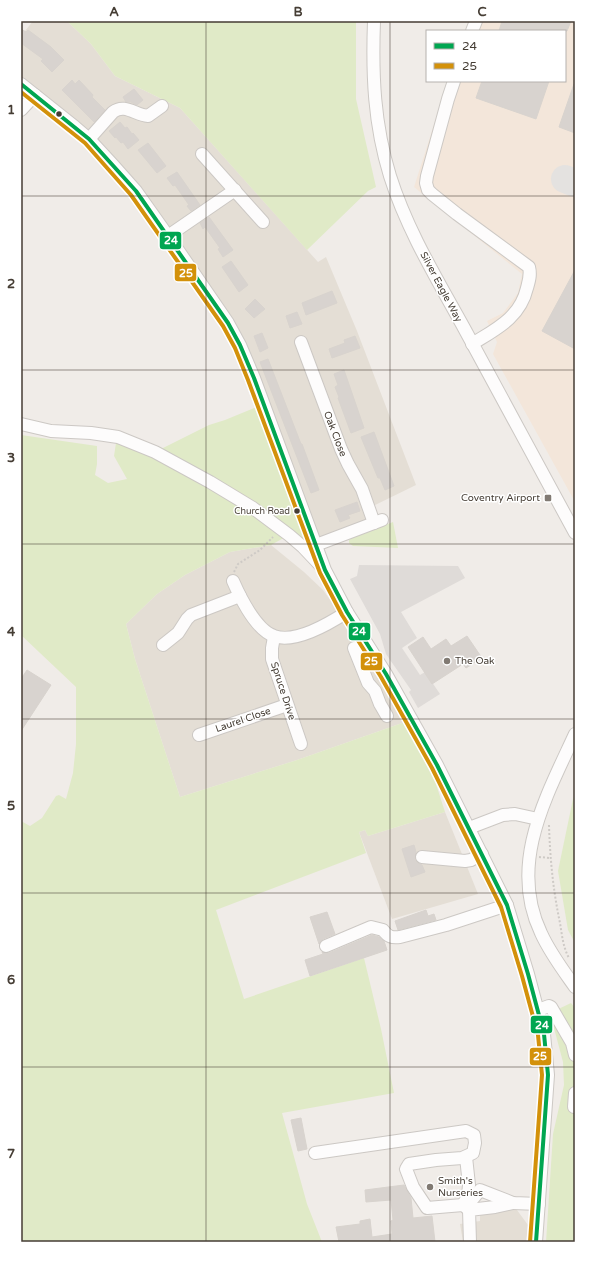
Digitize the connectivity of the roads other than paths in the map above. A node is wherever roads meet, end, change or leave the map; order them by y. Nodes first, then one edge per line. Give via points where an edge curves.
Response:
1 (374, 21) edge
2 (454, 82) edge
3 (21, 84) edge
4 (36, 96) junction
5 (162, 106) dead end
6 (21, 110) edge
7 (89, 139) junction
8 (202, 154) dead end
9 (235, 190) junction
10 (264, 222) dead end
11 (168, 236) junction
12 (301, 342) dead end
13 (472, 344) junction
14 (21, 424) edge
15 (575, 533) edge
16 (316, 545) junction
17 (325, 570) junction
18 (233, 580) road end
19 (240, 596) junction
20 (348, 612) junction
21 (274, 637) junction
22 (163, 645) dead end
23 (354, 648) dead end
24 (392, 684) junction
25 (375, 691) junction
26 (287, 705) junction
27 (387, 716) dead end
28 (575, 734) edge
29 (199, 736) dead end
30 (302, 744) dead end
31 (543, 819) junction
32 (469, 828) junction
33 (482, 854) junction
34 (422, 858) dead end
35 (507, 905) junction
36 (326, 946) dead end
37 (575, 987) edge
38 (538, 1010) junction
39 (575, 1055) edge
40 (575, 1093) edge
41 (574, 1107) dead end
42 (315, 1153) dead end
43 (466, 1156) junction
44 (513, 1203) junction
45 (539, 1204) junction
46 (466, 1208) junction
47 (470, 1242) edge
48 (536, 1242) edge

1 - 13 street, Silver Eagle Way via 374,91 390,177 414,235
2 - 13 street via 427,176 428,190 529,267 530,273 525,298 518,310 506,323
3 - 4 street
4 - 6 street
4 - 7 street
5 - 7 street via 148,116 126,108 117,109
7 - 11 street via 136,191
8 - 9 street
9 - 10 street
9 - 11 street
11 - 16 street via 228,323 240,345
12 - 16 street, Oak Close via 342,453 378,521
13 - 15 street, Silver Eagle Way
14 - 17 street via 51,431 118,437 154,452 253,508 303,547
16 - 17 street
17 - 20 street
18 - 19 street
19 - 21 street via 260,626
19 - 22 street via 191,615 178,633
20 - 21 street via 330,623 299,635
20 - 24 street
21 - 26 street, Spruce Drive via 272,659
23 - 25 street via 368,683
24 - 25 street
24 - 32 street
25 - 27 street
26 - 29 street, Laurel Close
26 - 30 street, Spruce Drive
28 - 31 street
31 - 32 street via 515,814 503,815
31 - 37 street via 531,846 528,868 530,901 548,948
32 - 33 street
33 - 34 street via 465,861
33 - 35 street
35 - 36 street via 400,937 393,938 383,930 371,927
35 - 38 street
38 - 39 street via 551,1007 572,1043
38 - 45 street via 544,1034 548,1075
40 - 41 street
42 - 43 street via 466,1131 474,1135 475,1143 473,1153
43 - 46 street via 469,1185
43 - 46 street via 409,1164 406,1169 413,1187 427,1208
44 - 45 street
44 - 46 street via 495,1207
44 - 46 street via 480,1190
45 - 48 street
46 - 47 street

